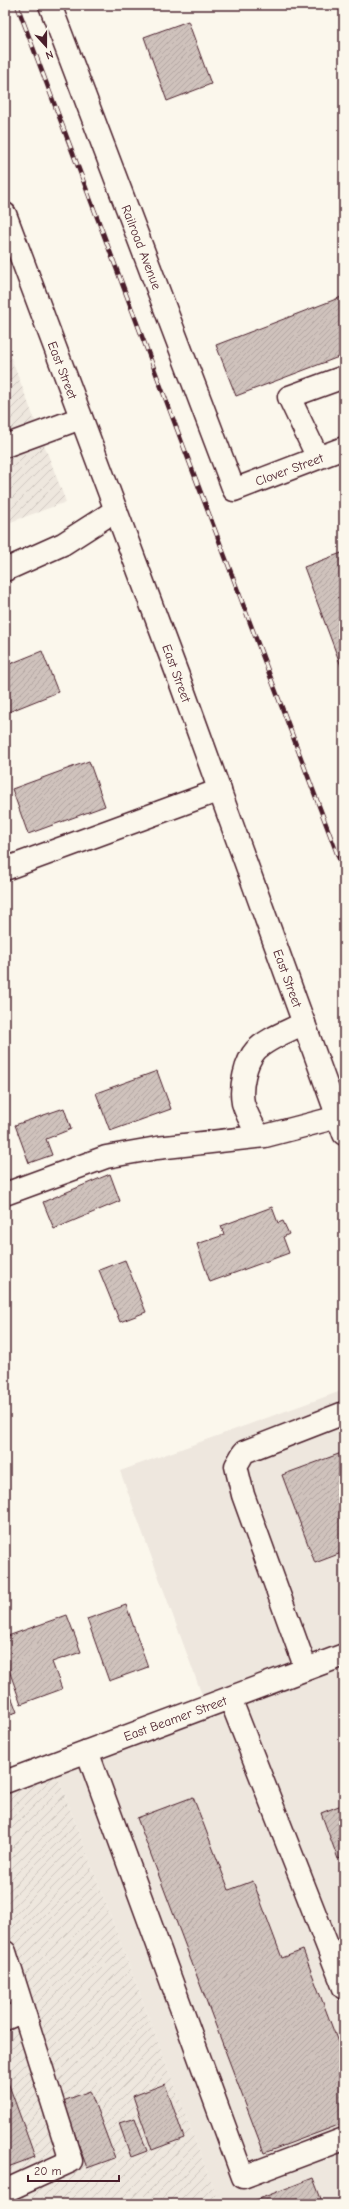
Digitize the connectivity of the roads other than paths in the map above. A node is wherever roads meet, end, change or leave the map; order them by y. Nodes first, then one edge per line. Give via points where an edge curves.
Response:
1 (50, 5) edge
2 (5, 214) edge
3 (344, 377) edge
4 (81, 418) junction
5 (5, 446) edge
6 (344, 448) edge
7 (318, 458) junction
8 (234, 490) joint
9 (116, 510) junction
10 (5, 570) edge
11 (220, 790) junction
12 (5, 869) edge
13 (304, 1023) junction
14 (341, 1125) edge
15 (258, 1136) junction
16 (5, 1194) edge
17 (344, 1413) edge
18 (344, 1655) edge
19 (306, 1669) junction
20 (230, 1698) junction
21 (87, 1751) junction
22 (5, 1782) edge
23 (5, 1952) edge
24 (344, 1988) edge
25 (14, 2015) edge
26 (344, 2139) edge
27 (5, 2191) edge

1 - 8 street, Railroad Avenue
2 - 4 street, East Street
3 - 7 street via 289,397
4 - 5 street
4 - 9 street, East Street
6 - 7 street, Clover Street
7 - 8 street, Clover Street
9 - 10 street via 63,544
9 - 11 street, East Street
11 - 12 street
11 - 13 street, East Street
13 - 14 street, East Street
13 - 15 street via 266,1043 256,1050 250,1060 244,1081 243,1102
14 - 15 street
15 - 16 street via 106,1157
17 - 19 street via 244,1452 236,1466 243,1495
18 - 19 street, East Beamer Street
19 - 20 street, East Beamer Street
20 - 21 street, East Beamer Street
20 - 24 street
21 - 22 street, East Beamer Street
21 - 26 street via 243,2177
23 - 25 street
25 - 27 street via 70,2161

